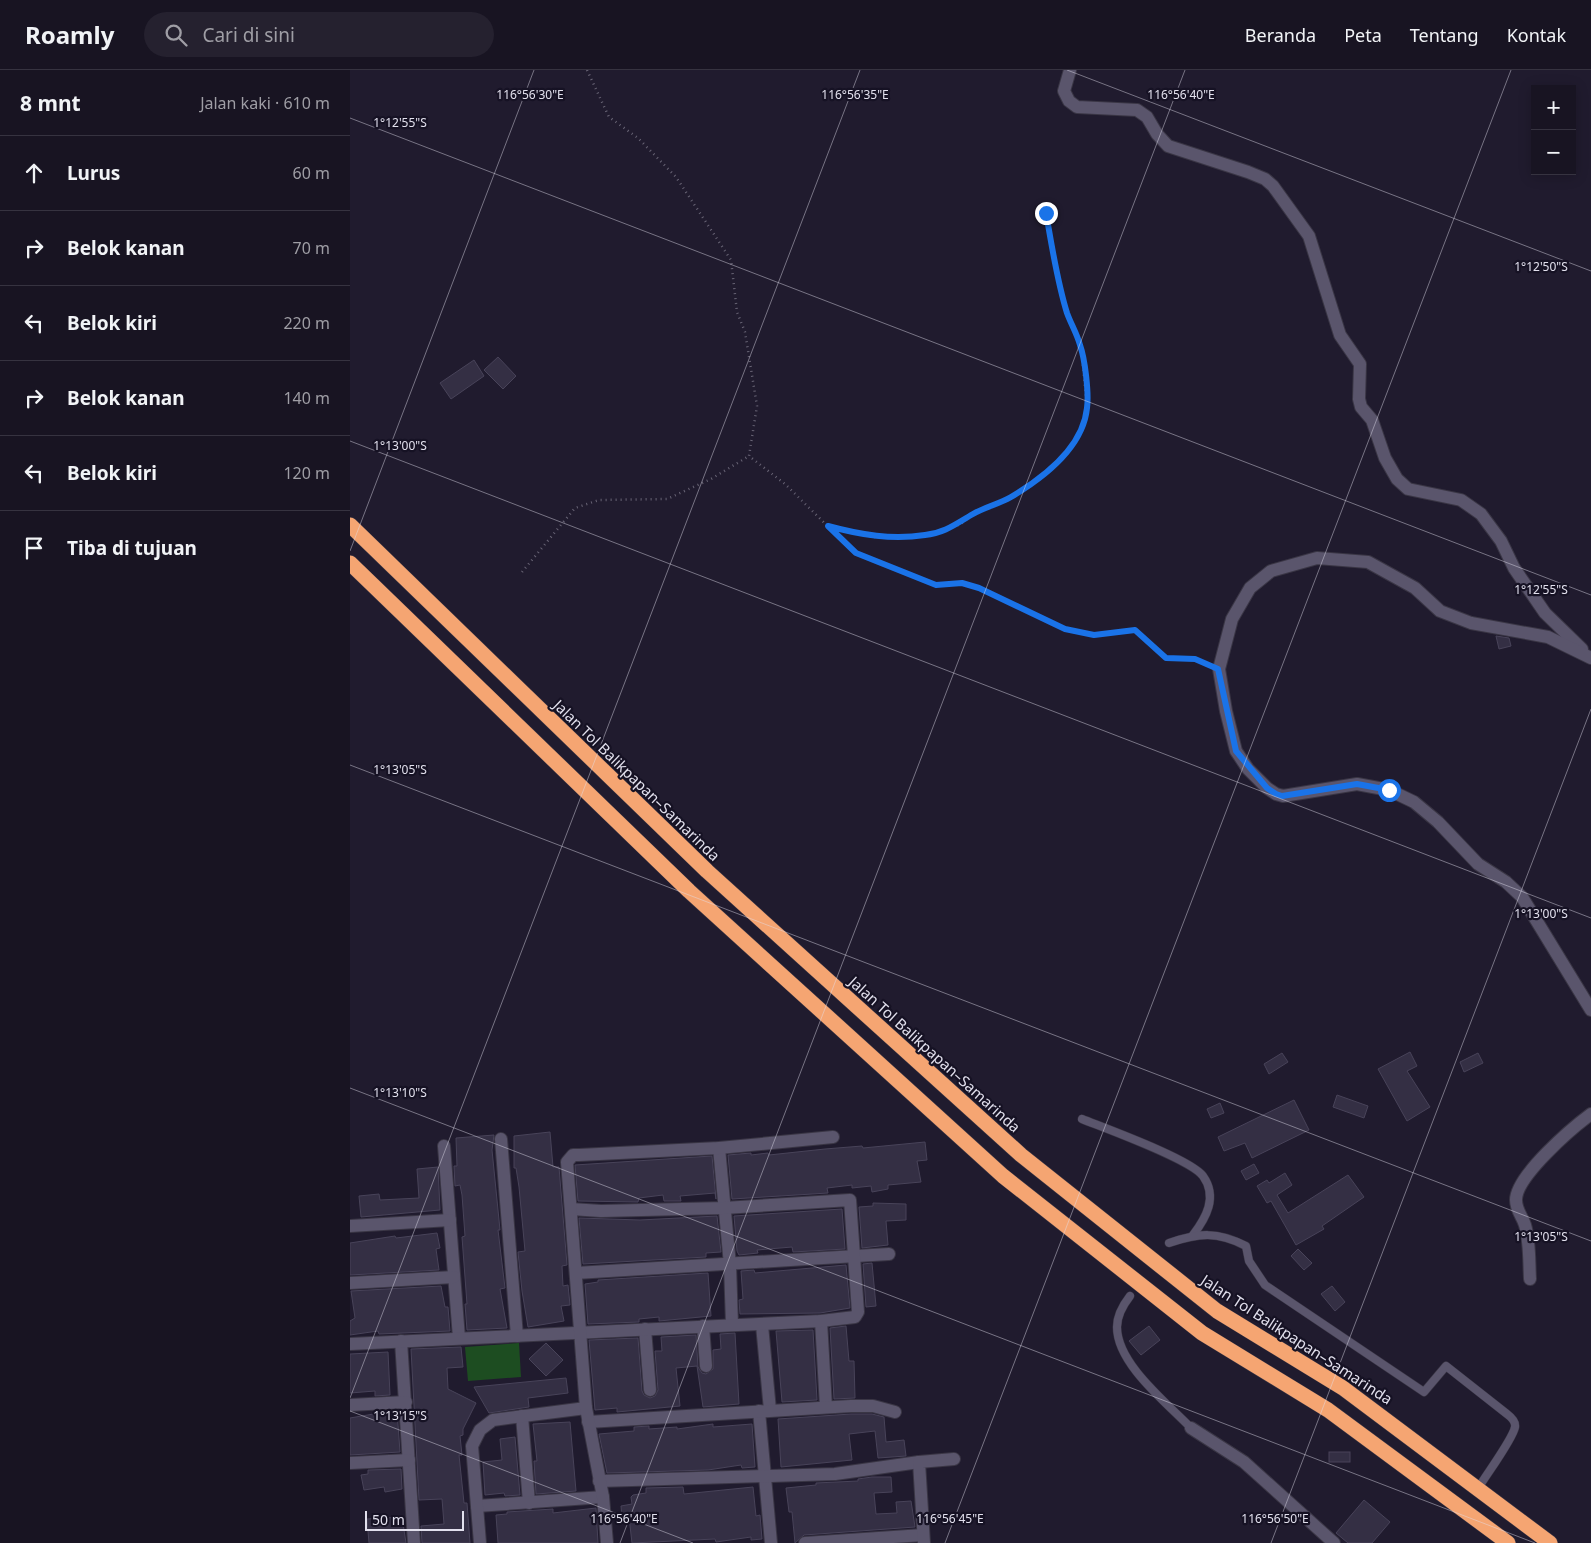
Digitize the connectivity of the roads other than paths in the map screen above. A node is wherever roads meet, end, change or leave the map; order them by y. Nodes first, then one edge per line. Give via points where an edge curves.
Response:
1 (1070, 70) edge
2 (350, 525) edge
3 (350, 563) edge
4 (1590, 657) edge
5 (1591, 1010) edge
6 (1591, 1114) edge
7 (1082, 1119) dead end
8 (833, 1137) dead end
9 (501, 1138) dead end
10 (444, 1146) dead end
11 (719, 1148) junction
12 (724, 1208) junction
13 (571, 1209) junction
14 (450, 1220) junction
15 (350, 1226) edge
16 (1193, 1235) junction
17 (1169, 1243) dead end
18 (889, 1254) dead end
19 (853, 1256) junction
20 (730, 1265) junction
21 (576, 1273) junction
22 (454, 1276) junction
23 (1530, 1279) dead end
24 (350, 1283) edge
25 (1130, 1296) dead end
26 (822, 1321) junction
27 (732, 1324) junction
28 (762, 1324) junction
29 (703, 1326) junction
30 (645, 1329) junction
31 (579, 1332) junction
32 (517, 1336) junction
33 (459, 1338) junction
34 (401, 1341) junction
35 (350, 1344) edge
36 (706, 1366) dead end
37 (650, 1390) dead end
38 (406, 1402) junction
39 (350, 1405) edge
40 (826, 1407) junction
41 (586, 1408) junction
42 (764, 1411) junction
43 (895, 1412) dead end
44 (522, 1416) junction
45 (588, 1422) junction
46 (1191, 1428) joint
47 (954, 1459) dead end
48 (409, 1460) junction
49 (919, 1462) junction
50 (350, 1463) edge
51 (766, 1476) junction
52 (599, 1481) junction
53 (1478, 1487) junction
54 (603, 1497) junction
55 (529, 1503) junction
56 (477, 1506) junction
57 (924, 1539) edge
58 (414, 1543) edge
59 (480, 1543) edge
60 (607, 1543) edge
61 (771, 1543) edge
62 (805, 1543) edge
63 (1334, 1543) edge
64 (1508, 1543) edge
65 (1550, 1543) edge

1 - 4 street via 1064,92 1077,107 1137,110 1147,117 1168,146 1256,174 1273,186 1309,236 1340,335 1360,364 1361,407 1372,420 1385,458 1397,479 1408,489 1461,500 1482,514 1545,613
2 - 53 highway, Jalan Tol Balikpapan–Samarinda via 708,871 1021,1156 1217,1311 1343,1388
3 - 64 highway via 689,891 1003,1176 1202,1333 1328,1410
4 - 5 street via 1548,638 1471,623 1440,611 1414,588 1368,562 1317,558 1271,572 1250,588 1232,619 1218,669 1236,751 1267,788 1276,794 1292,795 1357,784 1389,790 1414,802 1478,864 1522,897
6 - 23 street via 1544,1157 1516,1198 1525,1226
7 - 16 lane via 1185,1162 1203,1176 1211,1197 1206,1218
8 - 11 street
9 - 32 street
10 - 14 street
11 - 12 street
11 - 13 street via 573,1156 567,1162
12 - 13 street
12 - 19 street via 850,1200
12 - 20 street
13 - 21 street
14 - 15 street
14 - 22 street
16 - 17 lane
16 - 53 lane via 1226,1236 1246,1246 1249,1261 1264,1285 1424,1392 1446,1366 1507,1414 1515,1422 1515,1427
18 - 19 street
19 - 20 street
19 - 26 street via 858,1312 855,1317
20 - 21 street
20 - 27 street
21 - 31 street
22 - 24 street
22 - 33 street
25 - 46 lane via 1122,1307 1117,1327 1124,1352 1140,1376
26 - 28 street
26 - 40 street
27 - 28 street
27 - 29 street
28 - 42 street
29 - 30 street
29 - 36 street
30 - 31 street
30 - 37 street
31 - 32 street
31 - 41 street
32 - 33 street
33 - 34 street
34 - 35 street
34 - 38 street
38 - 39 street
38 - 48 street
40 - 42 street
40 - 43 street via 873,1406
41 - 44 street
41 - 45 street
42 - 45 street
42 - 51 street
44 - 55 street
44 - 56 street via 493,1420 480,1430 472,1446
45 - 52 street
46 - 63 street via 1244,1462
47 - 49 street
48 - 50 street
48 - 58 street
49 - 51 street via 836,1474
49 - 57 street
51 - 52 street
51 - 61 street
52 - 54 street
53 - 65 highway, Jalan Tol Balikpapan–Samarinda
54 - 55 street
54 - 60 street
55 - 56 street
56 - 59 street
57 - 62 street

